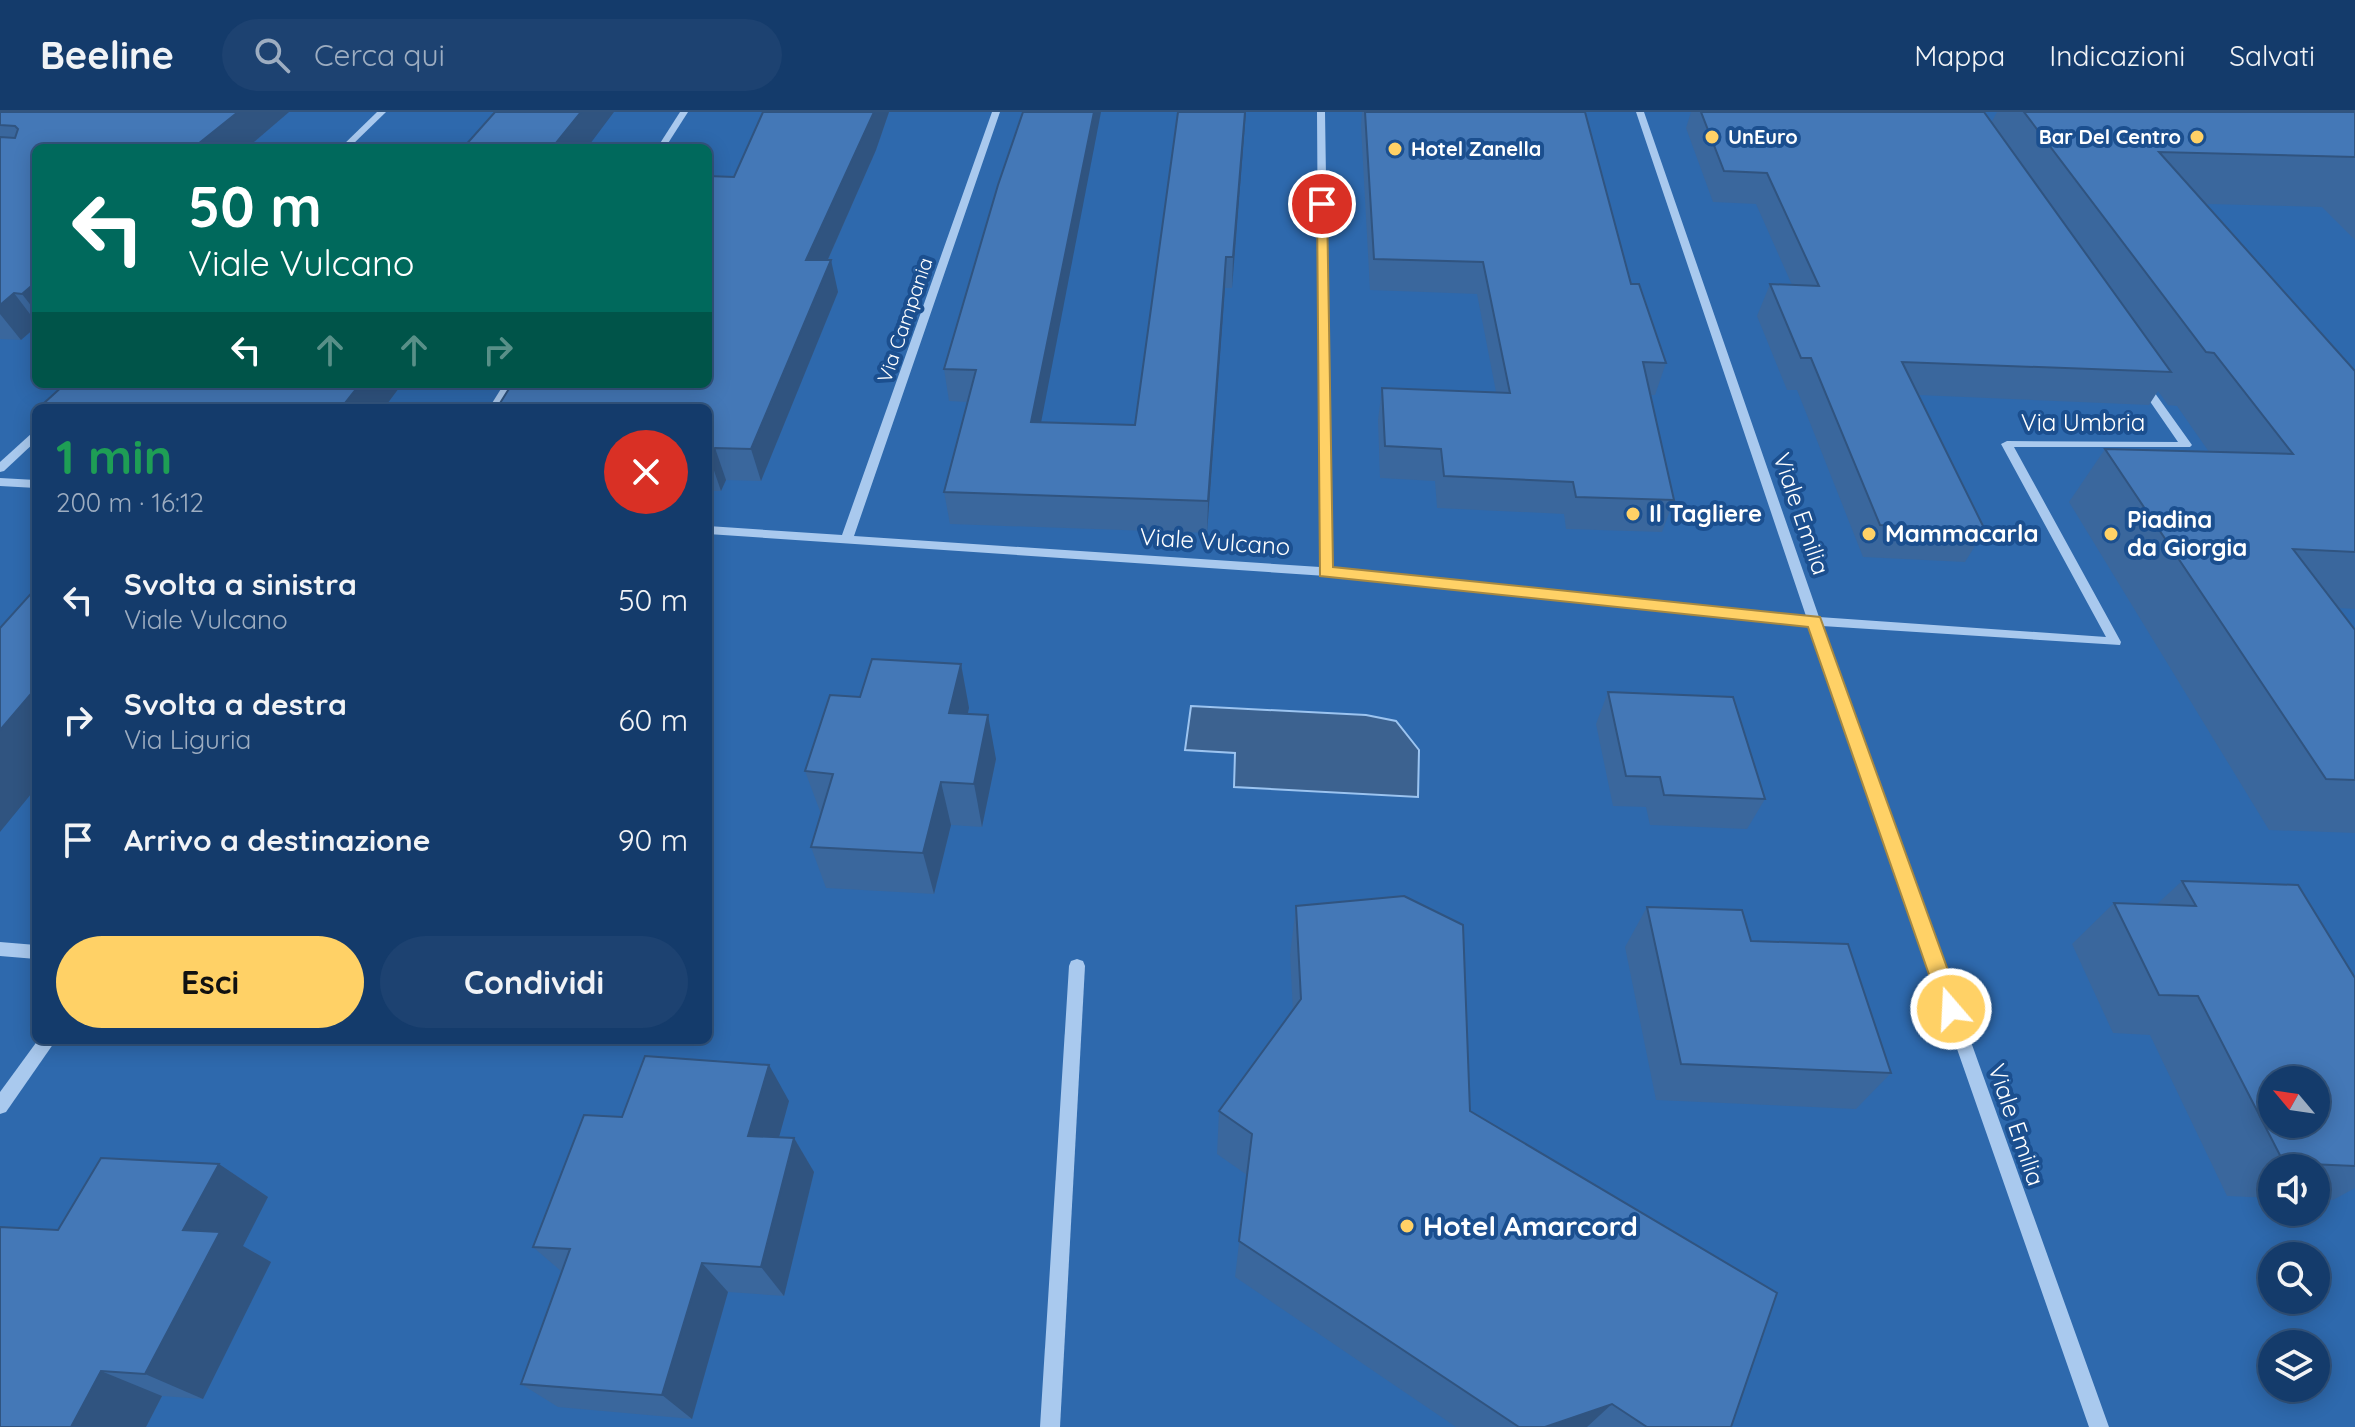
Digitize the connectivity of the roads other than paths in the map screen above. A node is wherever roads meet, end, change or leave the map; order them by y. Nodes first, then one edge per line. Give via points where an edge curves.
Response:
1 (382, 112) edge
2 (684, 112) edge
3 (996, 112) edge
4 (1321, 112) edge
5 (1640, 112) edge
6 (348, 144) edge
7 (664, 144) edge
8 (2133, 368) edge
9 (32, 439) edge
10 (0, 468) edge
11 (0, 482) edge
12 (32, 484) edge
13 (712, 530) edge
14 (847, 539) junction
15 (1326, 572) junction
16 (1814, 621) junction
17 (0, 949) edge
18 (32, 952) edge
19 (1077, 966) dead end
20 (45, 1044) edge
21 (0, 1106) edge
22 (1050, 1427) edge
23 (2099, 1427) edge

1 - 6 street
2 - 7 street
3 - 14 street, Via Campania
4 - 15 street
5 - 16 street, Viale Emilia
8 - 16 street, Via Umbria via 2186,445 2007,444 2115,642
9 - 10 street
11 - 12 street
13 - 14 street, Viale Vulcano
14 - 15 street, Viale Vulcano
15 - 16 street, Viale Vulcano
16 - 23 street, Viale Emilia
17 - 18 street
19 - 22 street
20 - 21 street

